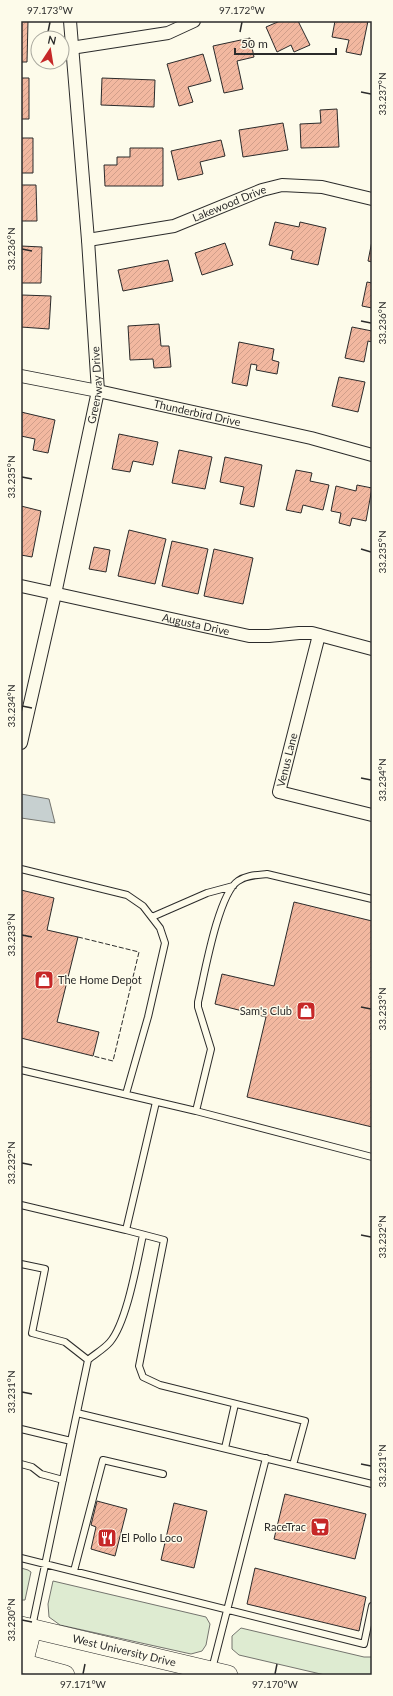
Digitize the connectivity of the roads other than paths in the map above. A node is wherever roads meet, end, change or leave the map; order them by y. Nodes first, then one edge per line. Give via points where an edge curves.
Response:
1 (70, 21) edge
2 (194, 21) edge
3 (71, 48) junction
4 (372, 199) edge
5 (88, 240) junction
6 (21, 376) edge
7 (98, 391) junction
8 (372, 455) edge
9 (21, 586) edge
10 (55, 594) junction
11 (319, 635) junction
12 (372, 649) edge
13 (21, 743) edge
14 (372, 815) edge
15 (21, 870) edge
16 (233, 886) junction
17 (372, 898) edge
18 (152, 917) junction
19 (21, 1070) edge
20 (126, 1094) junction
21 (156, 1102) junction
22 (196, 1111) junction
23 (372, 1157) edge
24 (21, 1205) edge
25 (126, 1230) junction
26 (144, 1235) junction
27 (21, 1264) edge
28 (88, 1360) junction
29 (235, 1404) junction
30 (77, 1413) junction
31 (21, 1428) edge
32 (71, 1440) junction
33 (224, 1448) junction
34 (266, 1458) junction
35 (21, 1464) edge
36 (293, 1465) junction
37 (163, 1474) dead end
38 (63, 1480) junction
39 (372, 1484) edge
40 (21, 1558) edge
41 (46, 1564) junction
42 (74, 1571) junction
43 (372, 1606) edge
44 (227, 1609) junction
45 (27, 1628) edge
46 (22, 1664) edge
47 (219, 1673) edge
48 (65, 1675) edge

1 - 3 street, Greenway Drive
2 - 3 street via 168,33
3 - 5 street, Greenway Drive
4 - 5 street, Lakewood Drive via 322,187 282,185 262,190 174,226
5 - 7 street, Greenway Drive
6 - 7 street, Thunderbird Drive
7 - 8 street, Thunderbird Drive via 311,438
7 - 10 street, Greenway Drive
9 - 10 street, Augusta Drive
10 - 11 street, Augusta Drive via 249,636 299,633
10 - 13 street, Greenway Drive
11 - 12 street, Augusta Drive
11 - 14 street, Venus Lane via 279,792
15 - 18 lane via 127,895 143,906
16 - 17 lane via 237,881 251,875 267,874
16 - 18 lane via 207,893
16 - 22 lane via 220,908 198,1002 211,1049
18 - 20 lane via 160,928 165,942
19 - 20 lane
20 - 21 lane
21 - 22 lane
21 - 25 lane
22 - 23 lane
24 - 25 lane
25 - 26 lane
26 - 28 lane via 130,1293 116,1334
26 - 29 lane via 164,1240 139,1366 143,1377 160,1385
27 - 28 lane via 45,1269 32,1333 65,1342
28 - 30 lane
29 - 33 lane
29 - 36 lane via 305,1421
30 - 32 lane
30 - 33 lane
31 - 32 lane
32 - 38 lane
33 - 34 lane
34 - 36 lane
34 - 44 lane
35 - 38 lane
36 - 39 lane
37 - 42 lane via 103,1460
38 - 41 lane
40 - 41 lane
41 - 42 lane
41 - 45 lane
42 - 44 lane
43 - 44 lane via 364,1644
44 - 47 lane
45 - 46 main road
45 - 47 main road, West University Drive
46 - 48 main road

